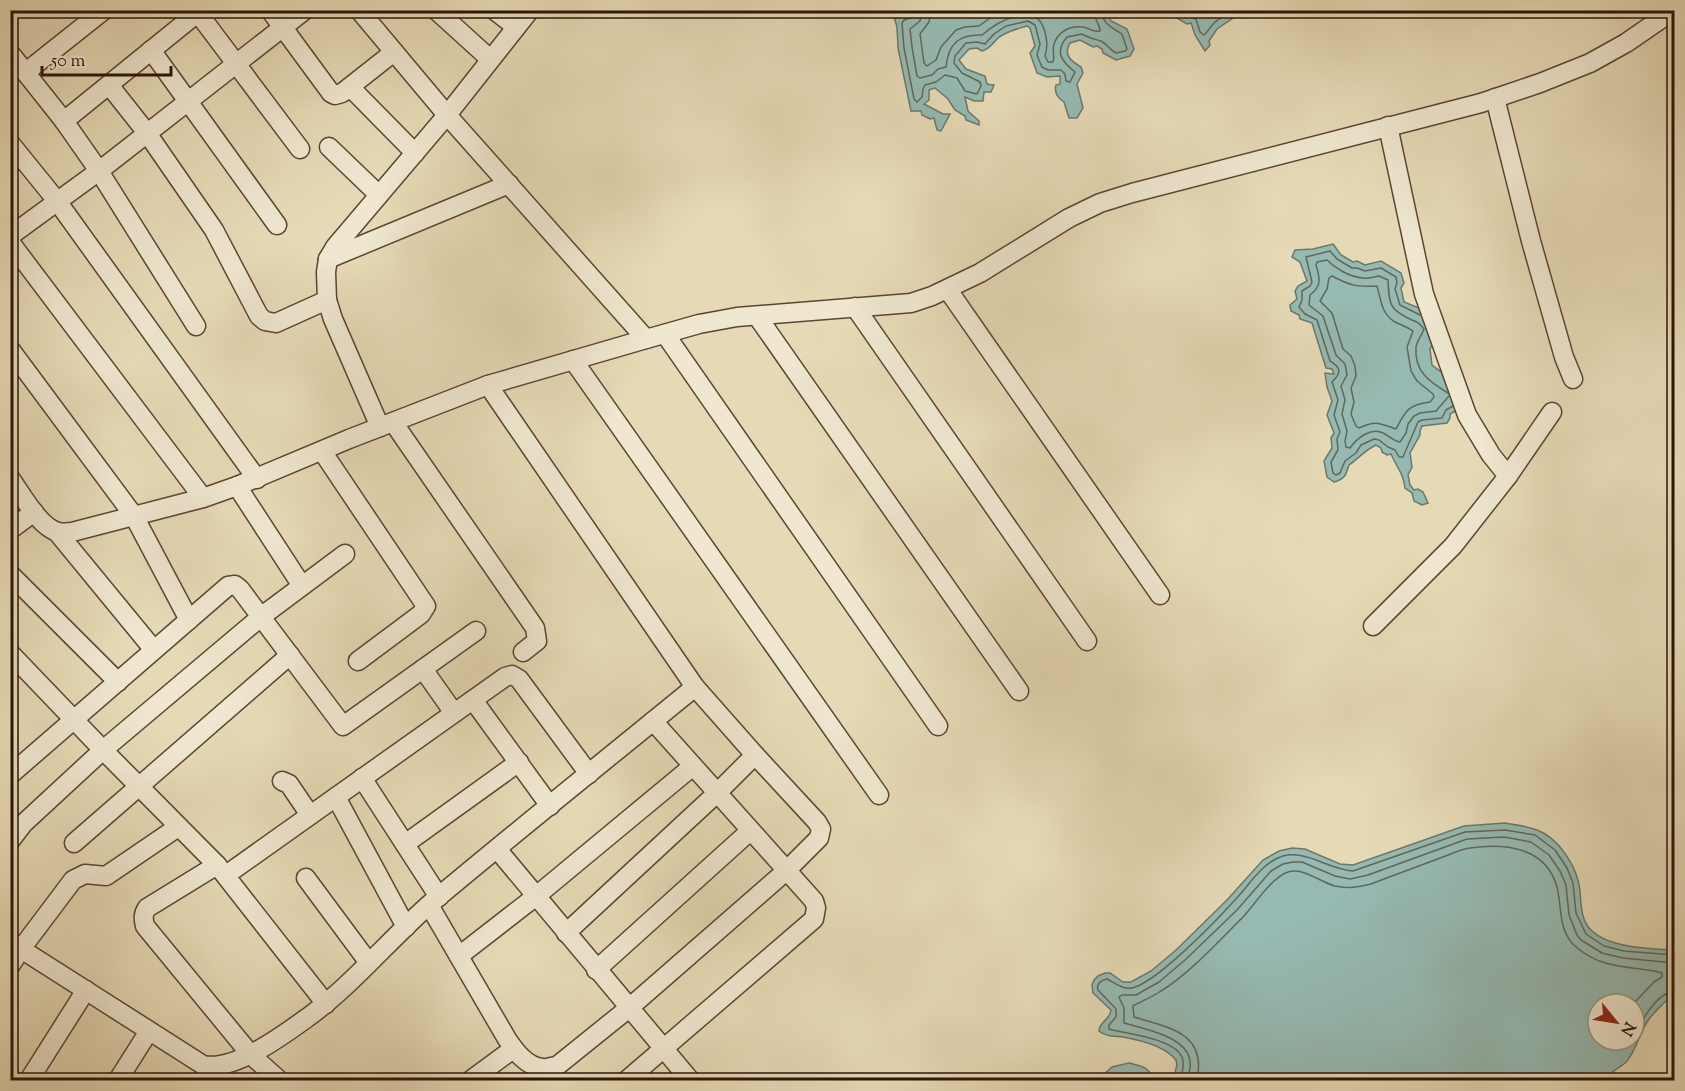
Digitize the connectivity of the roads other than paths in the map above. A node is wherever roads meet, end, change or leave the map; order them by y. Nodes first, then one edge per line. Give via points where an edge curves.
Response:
1 (104, 10) edge
2 (270, 10) edge
3 (305, 10) edge
4 (359, 10) edge
5 (436, 10) edge
6 (494, 10) edge
7 (530, 10) edge
8 (1674, 10) edge
9 (200, 12) edge
10 (1656, 16) edge
11 (284, 27) junction
12 (516, 27) junction
13 (151, 50) junction
14 (394, 52) junction
15 (10, 53) edge
16 (490, 59) junction
17 (236, 64) junction
18 (26, 72) junction
19 (109, 85) junction
20 (350, 87) junction
21 (1495, 98) junction
22 (187, 101) junction
23 (447, 115) junction
24 (64, 121) junction
25 (1388, 126) junction
26 (147, 133) junction
27 (10, 143) edge
28 (329, 147) dead end
29 (300, 149) dead end
30 (415, 153) junction
31 (99, 171) junction
32 (509, 184) junction
33 (379, 195) junction
34 (57, 201) junction
35 (277, 225) dead end
36 (10, 236) edge
37 (10, 242) edge
38 (328, 260) junction
39 (948, 290) junction
40 (327, 300) junction
41 (855, 308) junction
42 (757, 316) junction
43 (196, 326) dead end
44 (665, 334) junction
45 (646, 339) junction
46 (10, 349) edge
47 (573, 360) junction
48 (1573, 379) dead end
49 (488, 385) junction
50 (1552, 412) dead end
51 (386, 424) junction
52 (322, 451) junction
53 (1508, 476) junction
54 (10, 478) edge
55 (257, 479) junction
56 (237, 486) junction
57 (203, 498) junction
58 (34, 512) junction
59 (134, 516) junction
60 (10, 530) edge
61 (57, 532) junction
62 (345, 554) dead end
63 (10, 574) edge
64 (302, 586) junction
65 (1160, 595) dead end
66 (262, 616) junction
67 (189, 620) junction
68 (1373, 627) dead end
69 (476, 631) dead end
70 (1087, 641) dead end
71 (154, 650) junction
72 (523, 651) dead end
73 (10, 653) edge
74 (291, 655) junction
75 (358, 661) dead end
76 (423, 669) junction
77 (118, 682) junction
78 (695, 687) junction
79 (1019, 691) dead end
80 (473, 699) junction
81 (454, 713) junction
82 (74, 720) junction
83 (653, 721) junction
84 (938, 726) dead end
85 (102, 750) junction
86 (755, 755) junction
87 (519, 762) junction
88 (693, 766) junction
89 (589, 774) junction
90 (10, 776) edge
91 (362, 778) junction
92 (282, 782) dead end
93 (139, 786) junction
94 (717, 793) junction
95 (879, 795) dead end
96 (336, 797) junction
97 (550, 806) junction
98 (310, 815) junction
99 (178, 827) junction
100 (750, 831) junction
101 (10, 841) edge
102 (74, 843) dead end
103 (405, 844) junction
104 (497, 849) junction
105 (221, 870) junction
106 (786, 870) junction
107 (306, 878) dead end
108 (535, 897) junction
109 (434, 901) junction
110 (406, 927) junction
111 (566, 933) junction
112 (16, 945) edge
113 (459, 956) junction
114 (369, 963) junction
115 (10, 966) edge
116 (596, 970) junction
117 (86, 990) junction
118 (326, 1004) junction
119 (629, 1008) junction
120 (149, 1031) junction
121 (663, 1048) junction
122 (513, 1049) junction
123 (251, 1055) junction
124 (29, 1080) edge
125 (118, 1080) edge
126 (279, 1080) edge
127 (471, 1080) edge
128 (627, 1080) edge
129 (690, 1080) edge

1 - 18 street
2 - 11 street
3 - 11 street
4 - 14 street
5 - 16 street
6 - 12 street
7 - 12 street
8 - 10 street
9 - 13 street
9 - 17 street
10 - 21 street via 1626,43 1590,63
11 - 17 street
11 - 20 street via 331,93 339,94
12 - 16 street
13 - 19 street
13 - 22 street
14 - 20 street
14 - 23 street
15 - 18 street
16 - 23 street
17 - 22 street
17 - 29 street
18 - 24 street
19 - 24 street
19 - 26 street
20 - 30 street
21 - 25 street
21 - 48 street via 1531,241
22 - 26 street
22 - 35 street
23 - 30 street
23 - 32 street
24 - 31 street
25 - 39 street via 1100,203
25 - 53 street via 1424,294 1467,415
26 - 31 street
26 - 40 street via 214,230 259,316 276,323
27 - 34 street
28 - 33 street
30 - 33 street
31 - 34 street
31 - 43 street
32 - 38 street
32 - 45 street
33 - 38 street
34 - 36 street
34 - 55 street
37 - 57 street
38 - 40 street
39 - 41 street via 911,303
39 - 65 street
40 - 51 street
41 - 42 street
41 - 70 street
42 - 44 street via 699,324
42 - 79 street
44 - 45 street
44 - 84 street
45 - 47 street
46 - 59 street
47 - 49 street
47 - 95 street
49 - 51 street
49 - 78 street
50 - 53 street
51 - 52 street
51 - 72 street via 535,628 537,640
52 - 55 street
52 - 75 street via 426,606 421,614
53 - 68 street via 1453,546
54 - 58 street
55 - 56 street
56 - 57 street
56 - 64 street
57 - 59 street
58 - 60 street
58 - 61 street
59 - 61 street via 72,532
59 - 67 street
61 - 71 street
62 - 64 street
63 - 77 street
64 - 66 street
66 - 67 street via 235,585 228,586
66 - 74 street
66 - 85 street
67 - 71 street
69 - 76 street
71 - 77 street
73 - 82 street
74 - 76 street via 343,726
74 - 93 street
76 - 81 street
77 - 82 street
78 - 83 street
78 - 86 street
80 - 81 street
80 - 87 street
80 - 89 street via 505,677 519,679
81 - 91 street
82 - 85 street
82 - 90 street
83 - 88 street
83 - 89 street
85 - 93 street
85 - 101 street
86 - 94 street
86 - 106 street via 820,829 819,838
87 - 97 street
87 - 103 street
88 - 94 street
88 - 108 street
89 - 97 street
91 - 96 street
91 - 103 street
92 - 98 street via 289,784
93 - 99 street
93 - 102 street
94 - 100 street
94 - 111 street
96 - 98 street
96 - 110 street
97 - 104 street
98 - 105 street
99 - 105 street
99 - 112 street via 106,876 85,874 73,880
100 - 106 street
100 - 116 street
103 - 109 street
104 - 108 street
104 - 109 street
105 - 118 street
105 - 123 street via 147,908 143,919
106 - 119 street
106 - 121 street via 814,901 814,919
107 - 114 street
108 - 111 street
108 - 113 street
109 - 110 street
109 - 113 street
110 - 114 street
111 - 116 street
112 - 115 street
112 - 117 street
113 - 122 street
114 - 118 street
116 - 119 street
117 - 120 street
117 - 124 street
118 - 123 street
119 - 121 street
119 - 122 street via 557,1066 542,1068
120 - 123 street via 203,1065 219,1066
120 - 125 street
121 - 128 street
121 - 129 street
122 - 127 street
123 - 126 street

